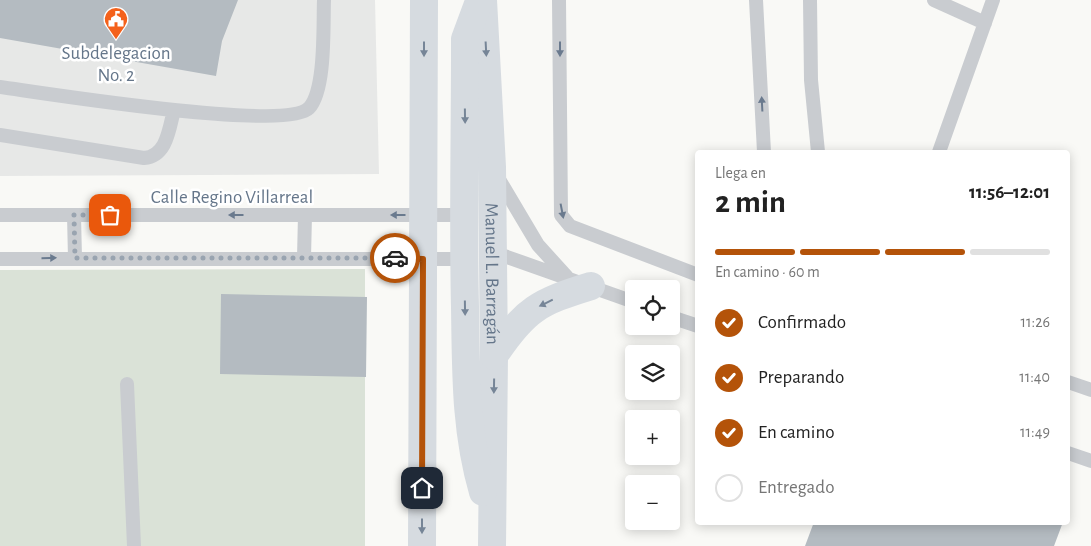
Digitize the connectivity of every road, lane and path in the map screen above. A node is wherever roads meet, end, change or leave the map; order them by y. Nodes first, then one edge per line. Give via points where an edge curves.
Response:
1 (324, 0) edge
2 (424, 0) edge
3 (481, 0) edge
4 (559, 0) edge
5 (756, 0) edge
6 (810, 0) edge
7 (934, 0) edge
8 (993, 0) edge
9 (985, 23) junction
10 (0, 88) edge
11 (174, 110) junction
12 (0, 135) edge
13 (764, 150) edge
14 (818, 150) edge
15 (940, 150) edge
16 (492, 167) junction
17 (0, 215) edge
18 (74, 215) junction
19 (305, 215) junction
20 (423, 215) junction
21 (465, 215) junction
22 (493, 252) junction
23 (75, 258) junction
24 (304, 258) junction
25 (0, 259) edge
26 (423, 259) junction
27 (464, 259) junction
28 (695, 274) edge
29 (579, 282) junction
30 (625, 299) edge
31 (680, 319) edge
32 (695, 325) edge
33 (494, 356) junction
34 (1070, 383) edge
35 (127, 384) dead end
36 (1091, 390) edge
37 (1070, 455) edge
38 (1091, 461) edge
39 (492, 533) edge
40 (134, 546) edge
41 (422, 546) edge

1 - 11 lane via 319,84 309,109 287,116
2 -> 20 highway
3 -> 16 highway, Manuel L. Barragán
3 -> 21 highway via 465,45
4 -> 28 lane via 562,215 570,226
13 -> 5 lane
6 - 14 lane via 811,80
7 - 9 lane
8 - 9 lane
9 - 15 lane
10 - 11 lane
11 - 12 lane via 164,145 153,157
16 - 22 highway, Manuel L. Barragán
16 - 29 lane via 538,245
17 - 18 lane, Calle Regino Villarreal
19 -> 18 lane, Calle Regino Villarreal
18 - 23 lane
20 -> 19 lane, Calle Regino Villarreal
19 - 24 lane
20 - 21 lane, Calle Regino Villarreal
20 - 26 highway
21 - 27 highway
22 - 29 lane
22 - 33 highway, Manuel L. Barragán
23 - 24 lane
25 -> 23 lane
24 - 26 lane
26 - 27 lane
26 -> 41 highway
27 -> 39 highway via 466,402 474,464
29 - 30 lane
29 -> 33 highway via 528,314 513,328
31 - 32 lane
33 -> 39 highway, Manuel L. Barragán
34 - 36 lane
35 - 40 lane
37 - 38 lane

